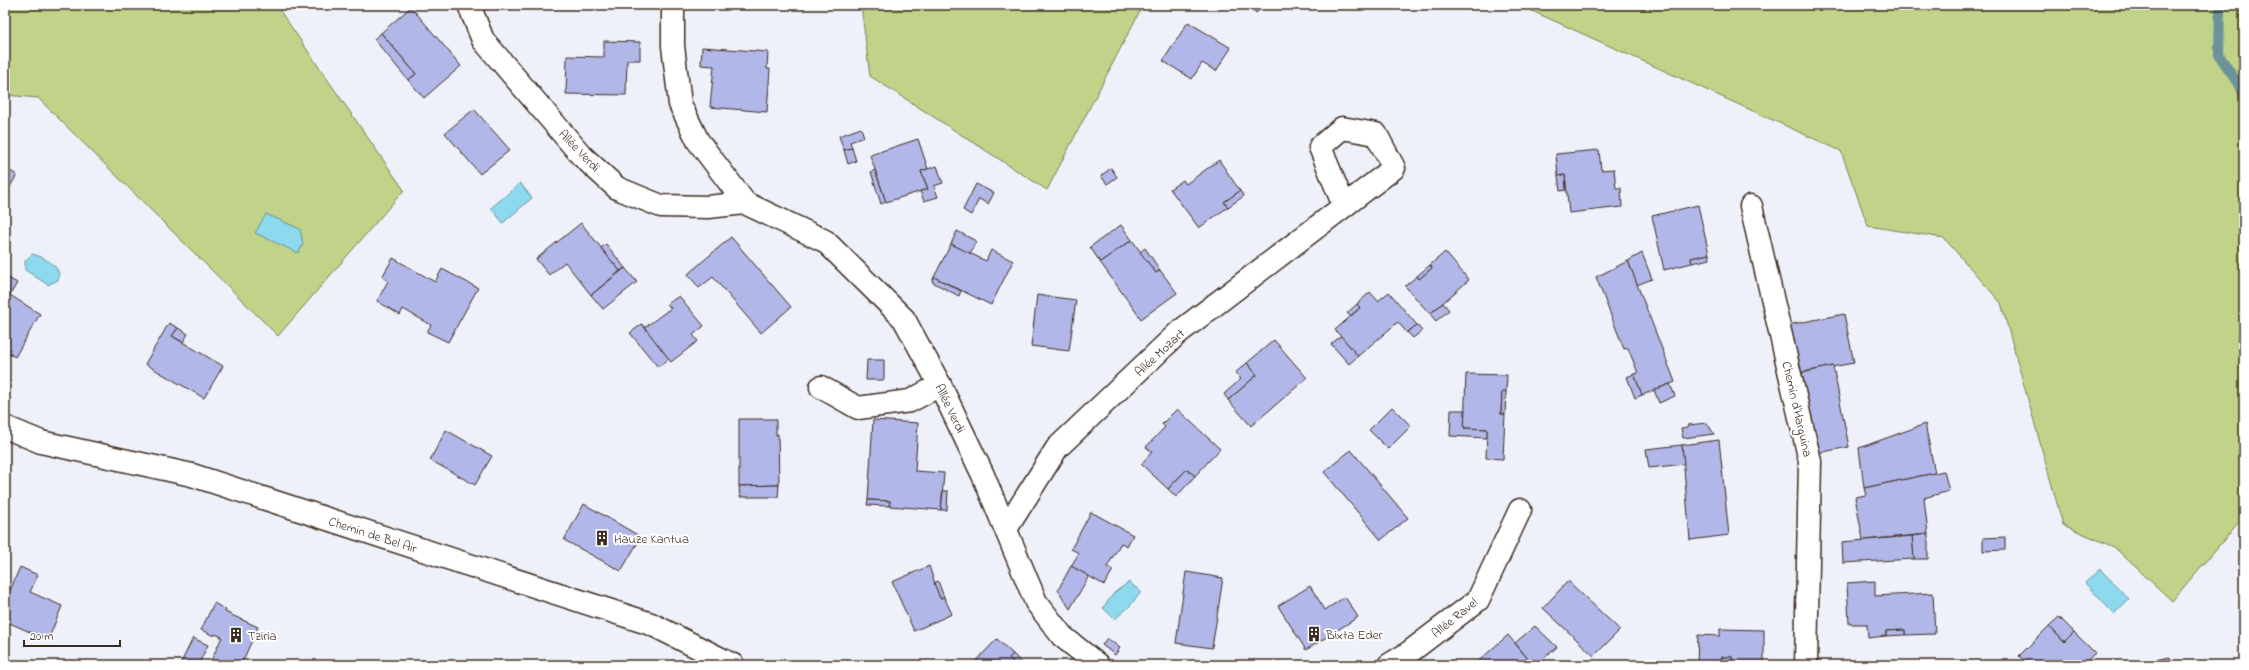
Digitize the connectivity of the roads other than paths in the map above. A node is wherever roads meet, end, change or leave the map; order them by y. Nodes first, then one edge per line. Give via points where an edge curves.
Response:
1 (469, 5) edge
2 (673, 5) edge
3 (745, 203) junction
4 (1344, 206) dead end
5 (1751, 206) dead end
6 (940, 385) junction
7 (821, 387) dead end
8 (5, 427) edge
9 (1520, 510) dead end
10 (1006, 528) junction
11 (733, 665) edge
12 (1098, 665) edge
13 (1389, 665) edge
14 (1806, 665) edge

1 - 3 street, Allée Verdi via 483,40 582,156 617,188 661,206 708,207
2 - 3 street, Allée Verdi via 673,46 680,104 698,141
3 - 6 street, Allée Verdi via 825,241 904,319
4 - 10 street, Allée Mozart via 1178,332 1057,448
5 - 14 street, Chemin d'Harguina via 1810,461
6 - 7 street via 910,401 858,408
6 - 10 street, Allée Verdi
8 - 11 street, Chemin de Bel Air via 41,442 192,475 651,624
9 - 13 street, Allée Ravel via 1478,600
10 - 12 street, Allée Verdi via 1036,602 1062,636

